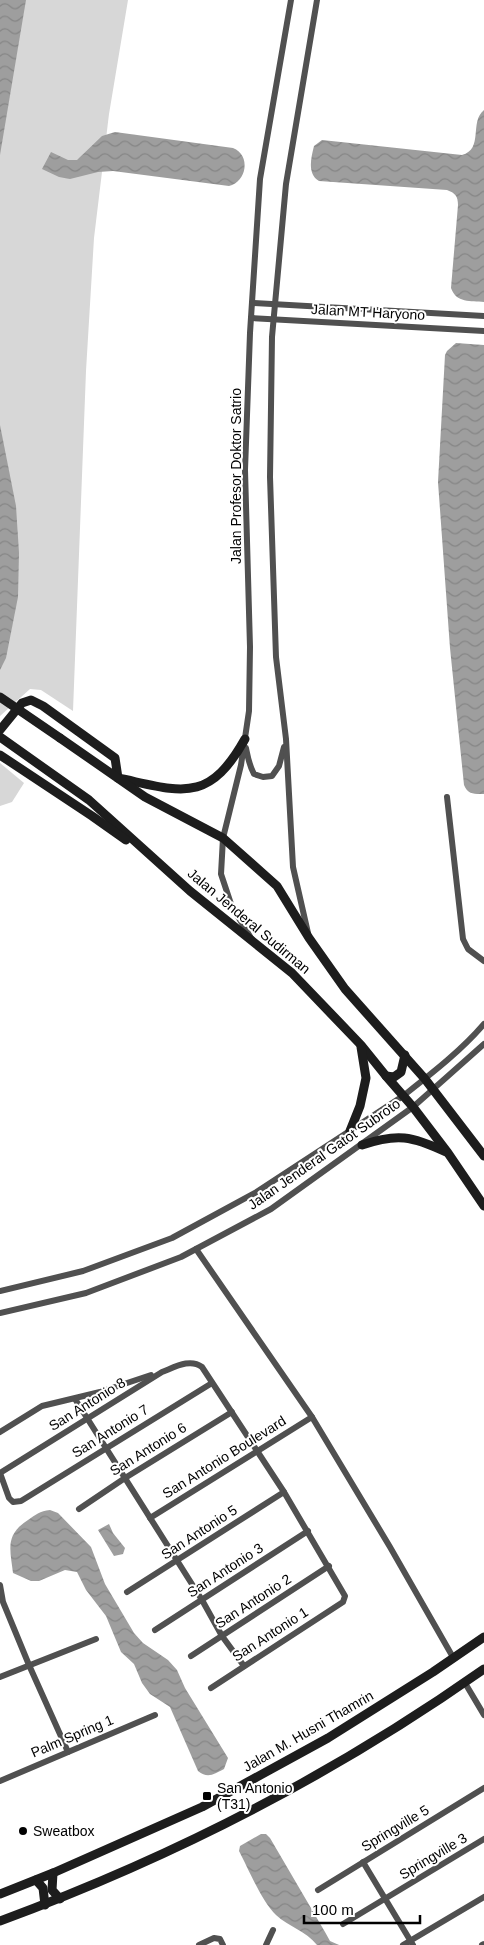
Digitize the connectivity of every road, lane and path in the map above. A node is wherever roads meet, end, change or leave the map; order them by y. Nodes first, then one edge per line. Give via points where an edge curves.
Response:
1 (291, 0) edge
2 (317, 0) edge
3 (252, 303) junction
4 (275, 304) junction
5 (484, 316) edge
6 (251, 318) junction
7 (274, 319) junction
8 (484, 331) edge
9 (0, 697) edge
10 (0, 730) edge
11 (0, 738) edge
12 (245, 739) junction
13 (286, 739) junction
14 (0, 755) edge
15 (118, 778) junction
16 (447, 796) dead end
17 (223, 838) junction
18 (166, 870) junction
19 (309, 938) junction
20 (254, 943) junction
21 (484, 961) edge
22 (484, 1024) edge
23 (484, 1044) edge
24 (361, 1045) junction
25 (405, 1055) junction
26 (386, 1076) junction
27 (425, 1079) junction
28 (433, 1090) junction
29 (403, 1096) junction
30 (413, 1107) junction
31 (350, 1131) junction
32 (362, 1145) junction
33 (448, 1153) junction
34 (484, 1156) edge
35 (484, 1206) edge
36 (196, 1249) junction
37 (0, 1291) edge
38 (0, 1313) edge
39 (162, 1372) junction
40 (212, 1382) junction
41 (74, 1399) junction
42 (232, 1412) junction
43 (312, 1417) junction
44 (87, 1419) junction
45 (0, 1432) edge
46 (106, 1449) junction
47 (257, 1451) junction
48 (0, 1473) edge
49 (124, 1478) junction
50 (284, 1492) junction
51 (79, 1510) dead end
52 (150, 1518) junction
53 (308, 1532) junction
54 (176, 1562) junction
55 (329, 1566) junction
56 (0, 1585) edge
57 (128, 1592) dead end
58 (202, 1600) junction
59 (156, 1630) dead end
60 (222, 1636) junction
61 (484, 1637) edge
62 (96, 1639) dead end
63 (191, 1656) dead end
64 (454, 1659) junction
65 (28, 1665) junction
66 (244, 1666) junction
67 (484, 1669) edge
68 (0, 1677) edge
69 (465, 1682) junction
70 (211, 1688) dead end
71 (155, 1715) dead end
72 (484, 1715) edge
73 (68, 1752) junction
74 (0, 1781) edge
75 (484, 1788) edge
76 (484, 1839) edge
77 (363, 1862) junction
78 (53, 1873) junction
79 (36, 1880) junction
80 (318, 1890) dead end
81 (0, 1894) edge
82 (484, 1896) edge
83 (60, 1899) junction
84 (385, 1899) junction
85 (45, 1905) junction
86 (0, 1922) edge
87 (344, 1924) dead end
88 (273, 1930) dead end
89 (412, 1943) edge
90 (199, 1945) edge
91 (223, 1945) edge
92 (266, 1945) edge
93 (403, 1945) edge

1 - 3 street, Jalan Profesor Doktor Satrio via 260,179
2 - 4 street via 286,184
3 - 4 street, Jalan MT Haryono
3 - 6 street, Jalan Profesor Doktor Satrio
4 - 5 street, Jalan MT Haryono
4 - 7 street
6 - 7 street, Jalan MT Haryono
6 - 12 street, Jalan Profesor Doktor Satrio via 245,470 250,647
7 - 8 street, Jalan MT Haryono
7 - 13 street via 270,476 276,657
9 - 15 street, Jalan Jenderal Sudirman, bridge
10 - 15 street via 22,702 31,700 115,758
11 - 18 street, Jalan Jenderal Sudirman via 89,800
12 - 13 street via 249,765 254,774 263,777 272,776 279,766
12 - 15 street via 233,760 207,784 191,789 174,789
12 - 17 street, Jalan Profesor Doktor Satrio
13 - 19 street via 293,867
14 - 18 street
15 - 17 street, Jalan Jenderal Sudirman via 146,797
16 - 21 street via 463,939 468,949
17 - 19 street, Jalan Jenderal Sudirman via 277,886
17 - 20 street, Jalan Profesor Doktor Satrio via 221,874 232,907
18 - 20 street, Jalan Jenderal Sudirman
19 - 25 street, Jalan Jenderal Sudirman via 346,990
20 - 24 street, Jalan Jenderal Sudirman via 292,972
22 - 27 street, Jalan Jenderal Gatot Subroto
23 - 28 street, Jalan Jenderal Gatot Subroto
24 - 26 street, Jalan Jenderal Sudirman
24 - 31 street via 366,1078
25 - 26 street via 401,1072 394,1077
25 - 27 street, Jalan Jenderal Sudirman
26 - 29 street, Jalan Jenderal Sudirman
27 - 28 street, Jalan Jenderal Sudirman
27 - 29 street, Jalan Jenderal Gatot Subroto
28 - 30 street, Jalan Jenderal Gatot Subroto
28 - 34 street, Jalan Jenderal Sudirman
29 - 30 street, Jalan Jenderal Sudirman
29 - 31 street, Jalan Jenderal Gatot Subroto
30 - 32 street, Jalan Jenderal Gatot Subroto
30 - 33 street, Jalan Jenderal Sudirman
31 - 37 street, Jalan Jenderal Gatot Subroto via 255,1193 172,1238 83,1271
32 - 33 street via 381,1138 406,1137
32 - 36 street, Jalan Jenderal Gatot Subroto via 272,1209
33 - 35 street, Jalan Jenderal Sudirman
36 - 38 street, Jalan Jenderal Gatot Subroto via 86,1293
36 - 43 street
39 - 40 street, San Antonio 8 via 189,1362 197,1363
39 - 41 street
39 - 44 street, San Antonio 8
40 - 42 street
40 - 46 street, San Antonio 7
41 - 44 street
41 - 45 street via 42,1406
42 - 47 street
42 - 49 street, San Antonio 6
43 - 47 street, San Antonio Boulevard
43 - 64 street
44 - 46 street
44 - 48 street, San Antonio 8
46 - 48 street, San Antonio 7 via 21,1501 13,1502 9,1498
46 - 49 street
47 - 50 street
47 - 52 street, San Antonio Boulevard
49 - 51 street, San Antonio 6
49 - 52 street
50 - 53 street
50 - 54 street, San Antonio 5
52 - 54 street
53 - 55 street
53 - 58 street, San Antonio 3
54 - 57 street, San Antonio 5
54 - 58 street
55 - 60 street, San Antonio 2
55 - 66 street, San Antonio 1 via 345,1596 343,1602
56 - 65 street via 3,1602
58 - 59 street, San Antonio 3
58 - 60 street
60 - 63 street, San Antonio 2
60 - 66 street
61 - 64 street, Jalan M. Husni Thamrin
62 - 65 street
64 - 78 street, Jalan M. Husni Thamrin via 328,1738 202,1806
65 - 68 street
65 - 73 street
66 - 70 street, San Antonio 1
67 - 69 street
69 - 72 street
69 - 83 street via 345,1760 216,1830
71 - 73 street, Palm Spring 1
73 - 74 street, Palm Spring 1
75 - 77 street, Springville 5
76 - 84 street, Springville 3
77 - 80 street, Springville 5
77 - 84 street
78 - 79 street, Jalan M. Husni Thamrin
78 - 83 street via 52,1890
79 - 81 street, Jalan M. Husni Thamrin
79 - 85 street via 43,1888
82 - 89 street
83 - 85 street
84 - 87 street, Springville 3
84 - 89 street
85 - 86 street
88 - 92 street
89 - 93 street
90 - 91 street via 214,1938 220,1939

